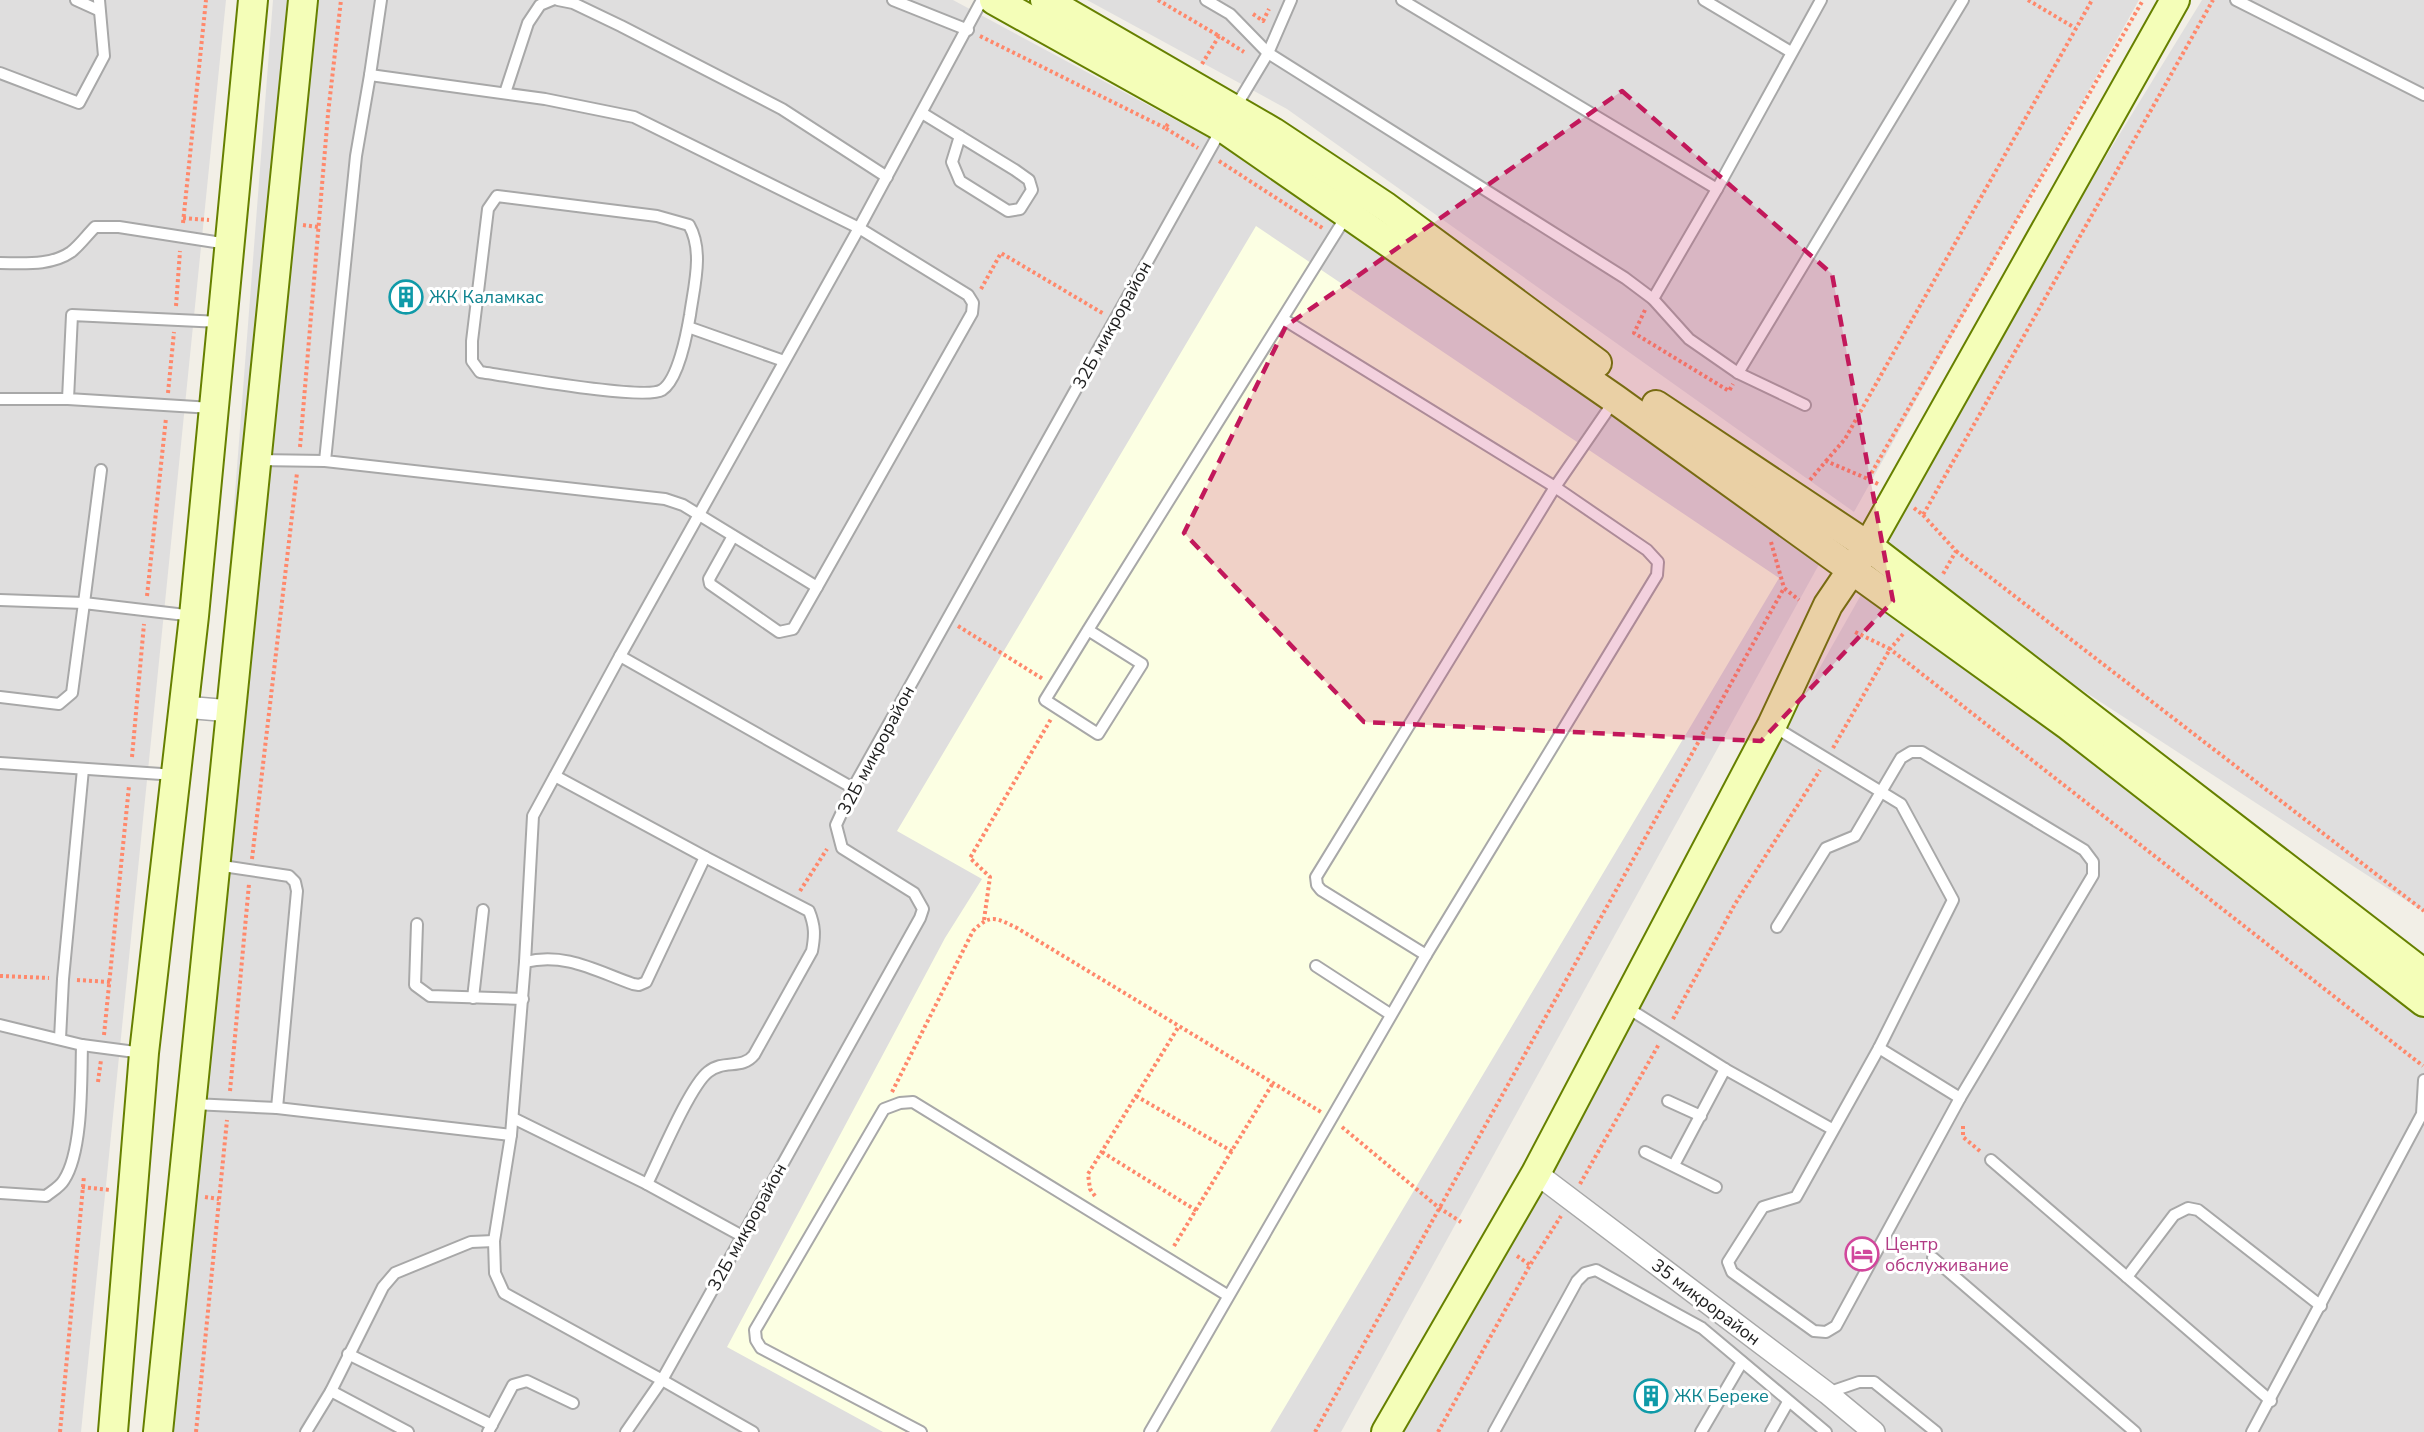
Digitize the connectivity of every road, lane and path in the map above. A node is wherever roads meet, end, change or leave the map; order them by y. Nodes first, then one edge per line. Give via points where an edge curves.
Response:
1 (76, 0) edge
2 (206, 0) edge
3 (253, 0) edge
4 (303, 0) edge
5 (341, 0) edge
6 (381, 0) edge
7 (552, 0) edge
8 (558, 0) edge
9 (893, 0) edge
10 (982, 0) edge
11 (994, 0) edge
12 (1045, 0) edge
13 (1158, 0) edge
14 (1206, 0) edge
15 (1273, 0) edge
16 (1292, 0) edge
17 (1402, 0) edge
18 (1704, 0) edge
19 (1821, 0) edge
20 (1963, 0) edge
21 (2028, 0) edge
22 (2092, 0) edge
23 (2142, 0) edge
24 (2160, 0) edge
25 (2175, 0) edge
26 (2213, 0) edge
27 (2236, 0) edge
28 (99, 5) edge
29 (1248, 10) dead end
30 (2075, 28) junction
31 (968, 30) junction
32 (1219, 36) junction
33 (1791, 51) junction
34 (1265, 58) junction
35 (0, 73) edge
36 (370, 75) junction
37 (1186, 92) junction
38 (505, 93) junction
39 (2424, 96) edge
40 (922, 113) junction
41 (1229, 118) junction
42 (1165, 128) junction
43 (960, 136) junction
44 (1208, 154) junction
45 (887, 177) junction
46 (1717, 189) junction
47 (1342, 224) junction
48 (303, 225) dead end
49 (318, 227) junction
50 (859, 228) junction
51 (181, 237) junction
52 (228, 244) junction
53 (0, 263) edge
54 (1653, 299) junction
55 (974, 303) junction
56 (1646, 308) dead end
57 (1283, 319) junction
58 (176, 320) junction
59 (1114, 321) junction
60 (221, 322) junction
61 (688, 327) junction
62 (784, 362) junction
63 (1738, 373) junction
64 (0, 399) edge
65 (68, 399) junction
66 (1615, 399) junction
67 (167, 405) junction
68 (1805, 405) dead end
69 (213, 408) junction
70 (257, 460) junction
71 (298, 461) junction
72 (325, 461) junction
73 (1827, 461) junction
74 (100, 470) dead end
75 (1808, 483) dead end
76 (1882, 486) junction
77 (1555, 487) junction
78 (699, 515) junction
79 (1923, 515) junction
80 (733, 536) junction
81 (1771, 542) dead end
82 (1956, 551) junction
83 (1854, 553) junction
84 (1941, 578) dead end
85 (817, 587) junction
86 (1784, 588) junction
87 (0, 600) edge
88 (1799, 600) dead end
89 (84, 603) junction
90 (146, 610) junction
91 (194, 616) junction
92 (948, 620) junction
93 (1908, 629) dead end
94 (1088, 630) junction
95 (620, 656) junction
96 (1054, 686) junction
97 (0, 697) edge
98 (184, 707) junction
99 (1057, 708) junction
100 (231, 711) junction
101 (1772, 725) junction
102 (0, 763) edge
103 (83, 769) junction
104 (131, 772) junction
105 (176, 775) junction
106 (555, 776) junction
107 (853, 788) junction
108 (1881, 793) junction
109 (837, 832) junction
110 (705, 857) junction
111 (215, 865) junction
112 (251, 870) junction
113 (794, 901) junction
114 (483, 910) dead end
115 (2424, 911) edge
116 (984, 920) junction
117 (417, 924) dead end
118 (1777, 927) dead end
119 (1426, 955) junction
120 (525, 962) junction
121 (1316, 966) dead end
122 (2424, 974) edge
123 (473, 998) junction
124 (523, 999) junction
125 (2424, 1002) edge
126 (1624, 1006) junction
127 (1390, 1014) junction
128 (0, 1025) edge
129 (1179, 1026) junction
130 (60, 1039) junction
131 (82, 1045) junction
132 (103, 1048) junction
133 (1879, 1048) junction
134 (144, 1053) junction
135 (2424, 1067) edge
136 (1725, 1069) junction
137 (2424, 1080) edge
138 (1273, 1083) junction
139 (96, 1094) dead end
140 (1136, 1096) junction
141 (1960, 1098) junction
142 (1668, 1101) dead end
143 (190, 1104) junction
144 (229, 1105) junction
145 (277, 1108) junction
146 (884, 1109) junction
147 (1701, 1116) junction
148 (513, 1118) junction
149 (1330, 1118) junction
150 (1832, 1129) junction
151 (511, 1135) junction
152 (1102, 1152) junction
153 (1233, 1152) junction
154 (1645, 1152) dead end
155 (1990, 1160) joint
156 (86, 1164) dead end
157 (1674, 1165) junction
158 (1536, 1173) junction
159 (647, 1184) junction
160 (82, 1187) junction
161 (1716, 1187) dead end
162 (110, 1190) dead end
163 (0, 1193) edge
164 (198, 1196) dead end
165 (1096, 1197) dead end
166 (219, 1199) junction
167 (1438, 1207) junction
168 (1197, 1211) junction
169 (1461, 1222) dead end
170 (742, 1236) junction
171 (494, 1241) junction
172 (1517, 1256) dead end
173 (1166, 1258) junction
174 (1933, 1258) dead end
175 (1530, 1265) dead end
176 (2127, 1277) junction
177 (1227, 1295) junction
178 (2321, 1306) junction
179 (348, 1354) junction
180 (1742, 1362) junction
181 (662, 1380) junction
182 (331, 1391) junction
183 (1827, 1394) junction
184 (2271, 1401) junction
185 (1788, 1402) junction
186 (573, 1403) dead end
187 (490, 1428) edge
188 (1389, 1431) edge
189 (60, 1432) edge
190 (113, 1432) edge
191 (158, 1432) edge
192 (196, 1432) edge
193 (306, 1432) edge
194 (408, 1432) edge
195 (626, 1432) edge
196 (753, 1432) edge
197 (921, 1432) edge
198 (1150, 1432) edge
199 (1315, 1432) edge
200 (1494, 1432) edge
201 (1701, 1432) edge
202 (1771, 1432) edge
203 (1826, 1432) edge
204 (1874, 1432) edge
205 (1936, 1432) edge
206 (2135, 1432) edge
207 (2252, 1432) edge

1 - 28 lane
2 - 51 path
3 - 52 main road
4 - 70 main road
5 - 49 path
6 - 36 lane
7 - 38 lane via 540,5 528,23
8 - 45 lane via 621,26 782,109
9 - 31 lane
10 - 31 lane
11 - 37 main road
12 - 37 main road
13 - 32 path
14 - 34 lane via 1230,14
15 - 29 path via 1263,21
16 - 34 lane, 32Б микрорайон
17 - 46 lane
18 - 33 lane
19 - 33 lane
20 - 63 lane
21 - 30 path
22 - 30 path
23 - 76 path
24 - 76 main road
25 - 76 main road
26 - 79 path
27 - 39 lane
28 - 35 lane via 104,56 78,103
30 - 73 path via 1845,439
31 - 40 lane
31 - 42 path
32 - 34 path
32 - 37 path
33 - 46 lane
34 - 41 lane, 32Б микрорайон
34 - 54 lane
36 - 38 lane
36 - 72 lane via 356,156
37 - 41 main road
37 - 42 path
38 - 50 lane via 634,117
40 - 43 lane
40 - 45 lane
41 - 44 lane, 32Б микрорайон
41 - 47 main road
41 - 83 main road via 1386,207
42 - 44 path
43 - 43 lane via 1029,180 1032,190 1020,209 1008,211 960,181 952,162
44 - 47 path
44 - 59 lane, 32Б микрорайон
45 - 50 lane
46 - 54 lane
47 - 57 lane
47 - 66 main road
48 - 49 path
49 - 71 path
50 - 55 lane via 968,295
50 - 62 lane
51 - 52 lane
51 - 53 lane via 95,227 59,260
51 - 58 path
52 - 60 main road
54 - 63 lane via 1689,339
55 - 59 path via 1001,253
55 - 85 lane via 972,313
56 - 63 path via 1634,333 1729,392
57 - 77 lane
57 - 94 lane
58 - 60 lane
58 - 65 lane via 72,315
58 - 67 path
59 - 92 lane, 32Б микрорайон
60 - 69 main road
61 - 61 lane via 696,279 697,239 689,225 657,216 522,197 497,196 488,209 472,340 471,361 480,372 615,391 661,392 672,381
61 - 62 lane
62 - 78 lane
63 - 68 lane
64 - 65 lane
65 - 67 lane
66 - 77 lane
66 - 83 main road
67 - 69 lane
67 - 90 path
69 - 91 main road
70 - 71 lane
70 - 100 main road
71 - 72 lane
71 - 112 path
72 - 78 lane via 665,499
73 - 75 path
73 - 76 path
74 - 89 lane
76 - 79 path
76 - 83 main road
77 - 119 lane via 1647,550 1658,562 1657,575
77 - 119 lane via 1316,877 1321,890
78 - 80 lane
78 - 95 lane
79 - 82 path
80 - 85 lane
80 - 85 lane via 709,579 710,584 779,632 793,629
81 - 86 path
82 - 84 path
82 - 115 path
83 - 101 main road
83 - 122 main road
83 - 125 main road
86 - 88 path
86 - 167 path
87 - 89 lane
89 - 90 lane
89 - 97 lane via 72,693 59,704
90 - 91 lane
90 - 104 path
91 - 98 main road
92 - 96 path
92 - 107 lane, 32Б микрорайон
93 - 135 path via 1890,649
94 - 96 lane
94 - 99 lane via 1142,664 1098,734
95 - 106 lane
95 - 107 lane
96 - 99 lane via 1045,700
98 - 100 street
98 - 105 main road
99 - 116 path via 970,858 990,877
100 - 111 main road
101 - 108 lane
101 - 126 main road
102 - 103 lane
103 - 104 lane
103 - 130 lane
104 - 105 lane
104 - 132 path
105 - 134 main road
106 - 110 lane
106 - 120 lane via 533,816
107 - 109 lane, 32Б микрорайон via 836,825
108 - 118 lane via 1855,836 1826,848
108 - 133 lane via 1901,804 1953,900
108 - 141 lane via 1901,758 1911,752 1922,752 2084,850 2093,862 2093,875
109 - 113 path
109 - 170 lane, 32Б микрорайон via 842,848 914,893 923,909
110 - 113 lane
110 - 120 lane via 646,982 633,984 561,958
111 - 112 lane
111 - 143 main road
112 - 144 path
112 - 145 lane via 289,876 297,891
113 - 159 lane via 808,911 815,925 812,951 754,1056 743,1064 723,1063 701,1078
114 - 123 lane
116 - 129 path via 995,918 1017,928
116 - 146 path via 973,931
117 - 123 lane via 415,985 430,996
119 - 127 lane
120 - 124 lane
121 - 127 lane
123 - 124 lane
124 - 148 lane
126 - 136 lane
126 - 158 main road
127 - 149 lane
128 - 130 lane
129 - 138 path
129 - 140 path
130 - 131 lane
131 - 132 lane
131 - 163 lane via 81,1106 69,1170 62,1183 46,1196
132 - 134 lane
132 - 139 path
133 - 141 lane
133 - 150 lane
134 - 190 main road
136 - 147 lane
136 - 150 lane
137 - 178 lane via 2422,1114
138 - 149 path
138 - 153 path
140 - 152 path
140 - 153 path
141 - 150 lane via 1836,1326 1826,1332 1814,1331 1732,1272 1728,1262 1762,1207 1796,1197
141 - 155 path via 1963,1137
142 - 147 lane
143 - 144 lane
143 - 191 main road
144 - 145 lane
144 - 166 path
145 - 151 lane
146 - 173 lane via 913,1102
146 - 197 lane via 755,1330 756,1340 761,1348
147 - 157 lane
148 - 151 lane
148 - 159 lane
149 - 167 path
149 - 177 lane
151 - 171 lane
152 - 165 path via 1088,1174 1090,1189
152 - 168 path
153 - 168 path
154 - 157 lane
155 - 176 lane
156 - 160 path
157 - 161 lane
158 - 183 street, 35 микрорайон
158 - 188 main road
159 - 170 lane
160 - 162 path
160 - 189 path
164 - 166 path
166 - 192 path
167 - 169 path
167 - 199 path
168 - 173 path
170 - 181 lane, 32Б микрорайон
171 - 179 lane via 471,1242 395,1273 383,1287
171 - 181 lane via 495,1273 504,1293
172 - 175 path
173 - 177 lane
174 - 206 lane
176 - 178 lane via 2174,1215 2187,1208 2198,1210
176 - 184 lane
177 - 198 lane
178 - 184 lane
179 - 182 lane
179 - 187 lane
180 - 185 lane
180 - 200 lane via 1702,1328 1596,1270 1585,1273
180 - 201 lane
181 - 195 lane, 32Б микрорайон
181 - 196 lane
182 - 193 lane
182 - 194 lane
183 - 204 street, 35 микрорайон
183 - 205 lane via 1859,1382 1874,1382
184 - 207 lane
185 - 202 lane
185 - 203 lane
186 - 187 lane via 520,1381 513,1385

